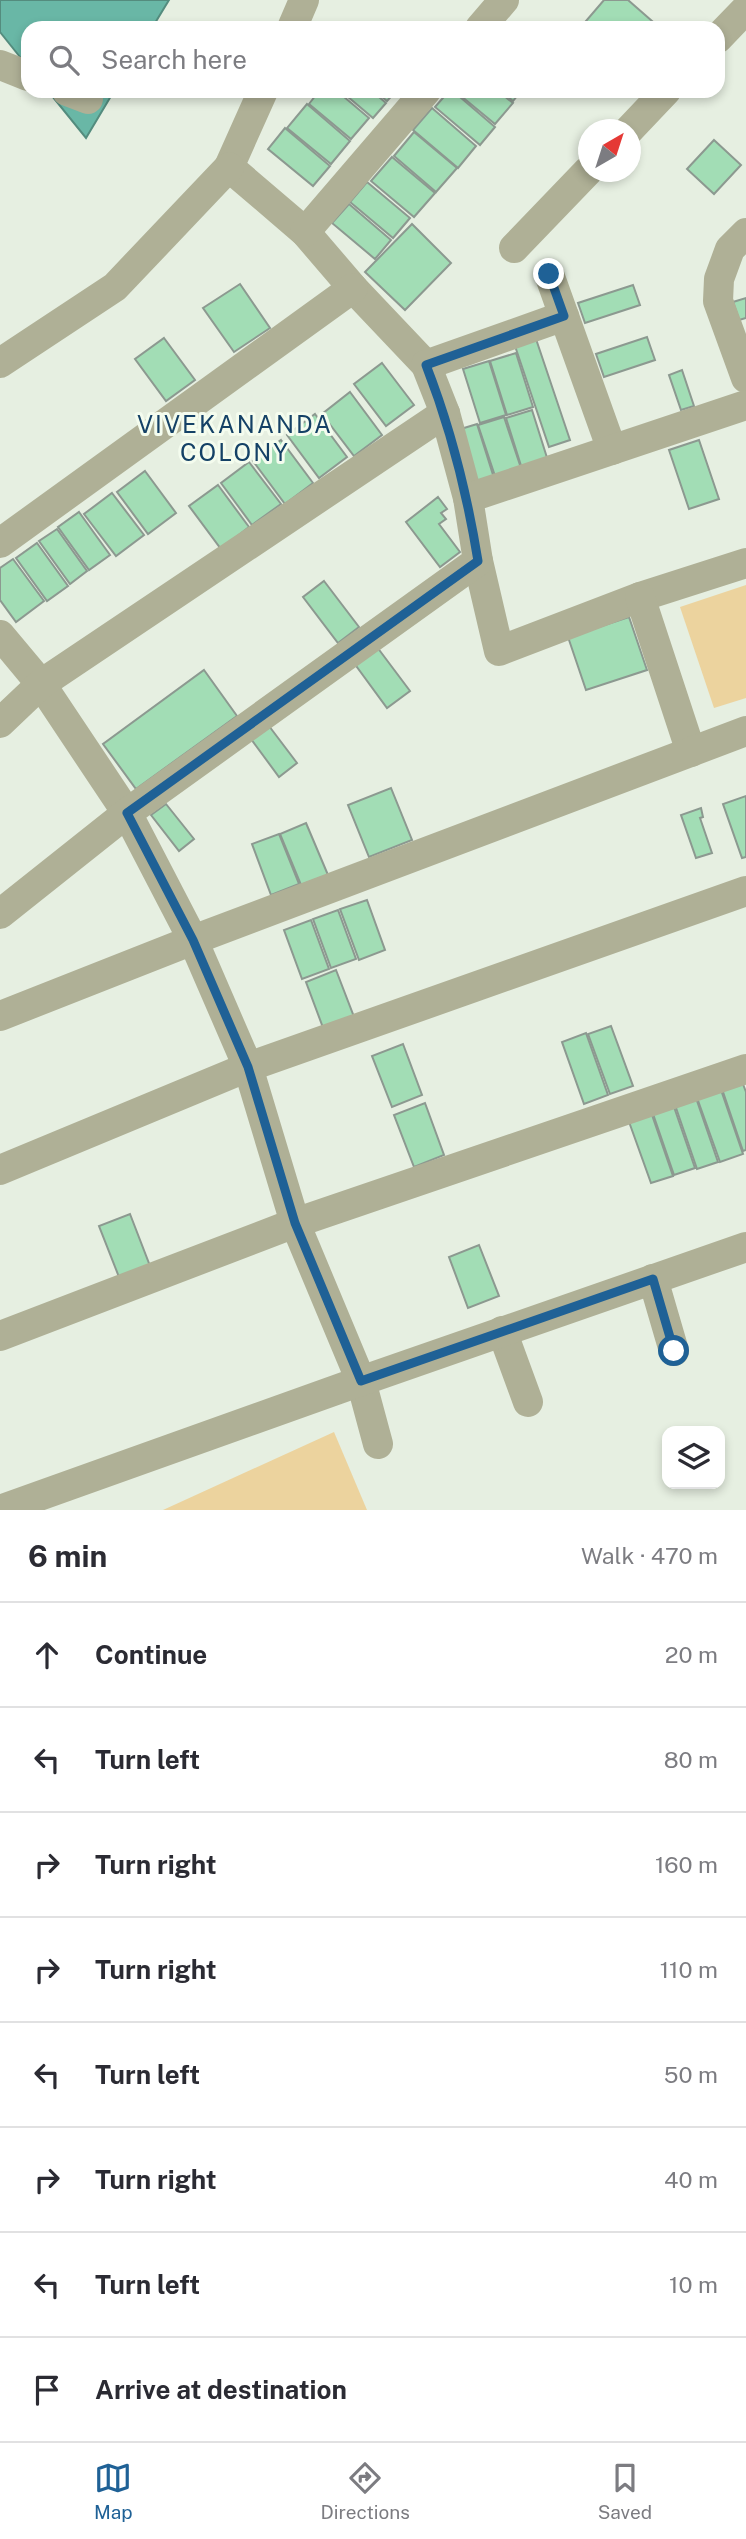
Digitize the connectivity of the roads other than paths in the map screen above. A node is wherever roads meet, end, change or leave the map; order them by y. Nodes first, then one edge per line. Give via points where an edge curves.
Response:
1 (304, 0) edge
2 (504, 0) edge
3 (746, 9) edge
4 (295, 21) edge
5 (486, 21) edge
6 (725, 31) edge
7 (0, 65) edge
8 (21, 73) edge
9 (260, 98) edge
10 (420, 98) edge
11 (659, 98) edge
12 (639, 119) edge
13 (229, 167) junction
14 (578, 182) edge
15 (304, 232) junction
16 (746, 233) edge
17 (514, 248) dead end
18 (549, 274) dead end
19 (353, 288) junction
20 (564, 316) junction
21 (0, 363) edge
22 (426, 365) junction
23 (746, 378) edge
24 (746, 405) edge
25 (445, 413) junction
26 (612, 450) junction
27 (468, 498) junction
28 (0, 543) edge
29 (478, 561) junction
30 (746, 563) edge
31 (640, 597) junction
32 (0, 635) edge
33 (41, 684) junction
34 (0, 723) edge
35 (746, 731) edge
36 (691, 752) junction
37 (127, 813) junction
38 (746, 891) edge
39 (0, 914) edge
40 (193, 940) junction
41 (0, 1016) edge
42 (248, 1067) junction
43 (746, 1069) edge
44 (0, 1170) edge
45 (295, 1223) junction
46 (746, 1247) edge
47 (653, 1279) junction
48 (502, 1331) junction
49 (0, 1336) edge
50 (674, 1351) dead end
51 (361, 1381) junction
52 (528, 1402) dead end
53 (378, 1444) dead end
54 (0, 1510) edge

1 - 4 street
2 - 5 street
3 - 6 street
7 - 8 street
9 - 13 street
10 - 15 street
11 - 12 street
13 - 15 street
13 - 21 street via 115,287
14 - 17 street
15 - 19 street
16 - 23 street via 730,249 719,279 718,301
18 - 20 street
19 - 22 street
19 - 28 street
20 - 22 street
20 - 26 street
22 - 25 street
24 - 26 street
25 - 27 street
25 - 33 street
26 - 27 street
27 - 29 street
29 - 31 street via 499,651
29 - 37 street
30 - 31 street
31 - 36 street
32 - 33 street
33 - 34 street
33 - 37 street
35 - 36 street
36 - 40 street
37 - 39 street
37 - 40 street
38 - 42 street
40 - 41 street
40 - 42 street
42 - 44 street
42 - 45 street
43 - 45 street
45 - 49 street
45 - 51 street
46 - 47 street
47 - 48 street
47 - 50 street
48 - 51 street
48 - 52 street
51 - 53 street
51 - 54 street

